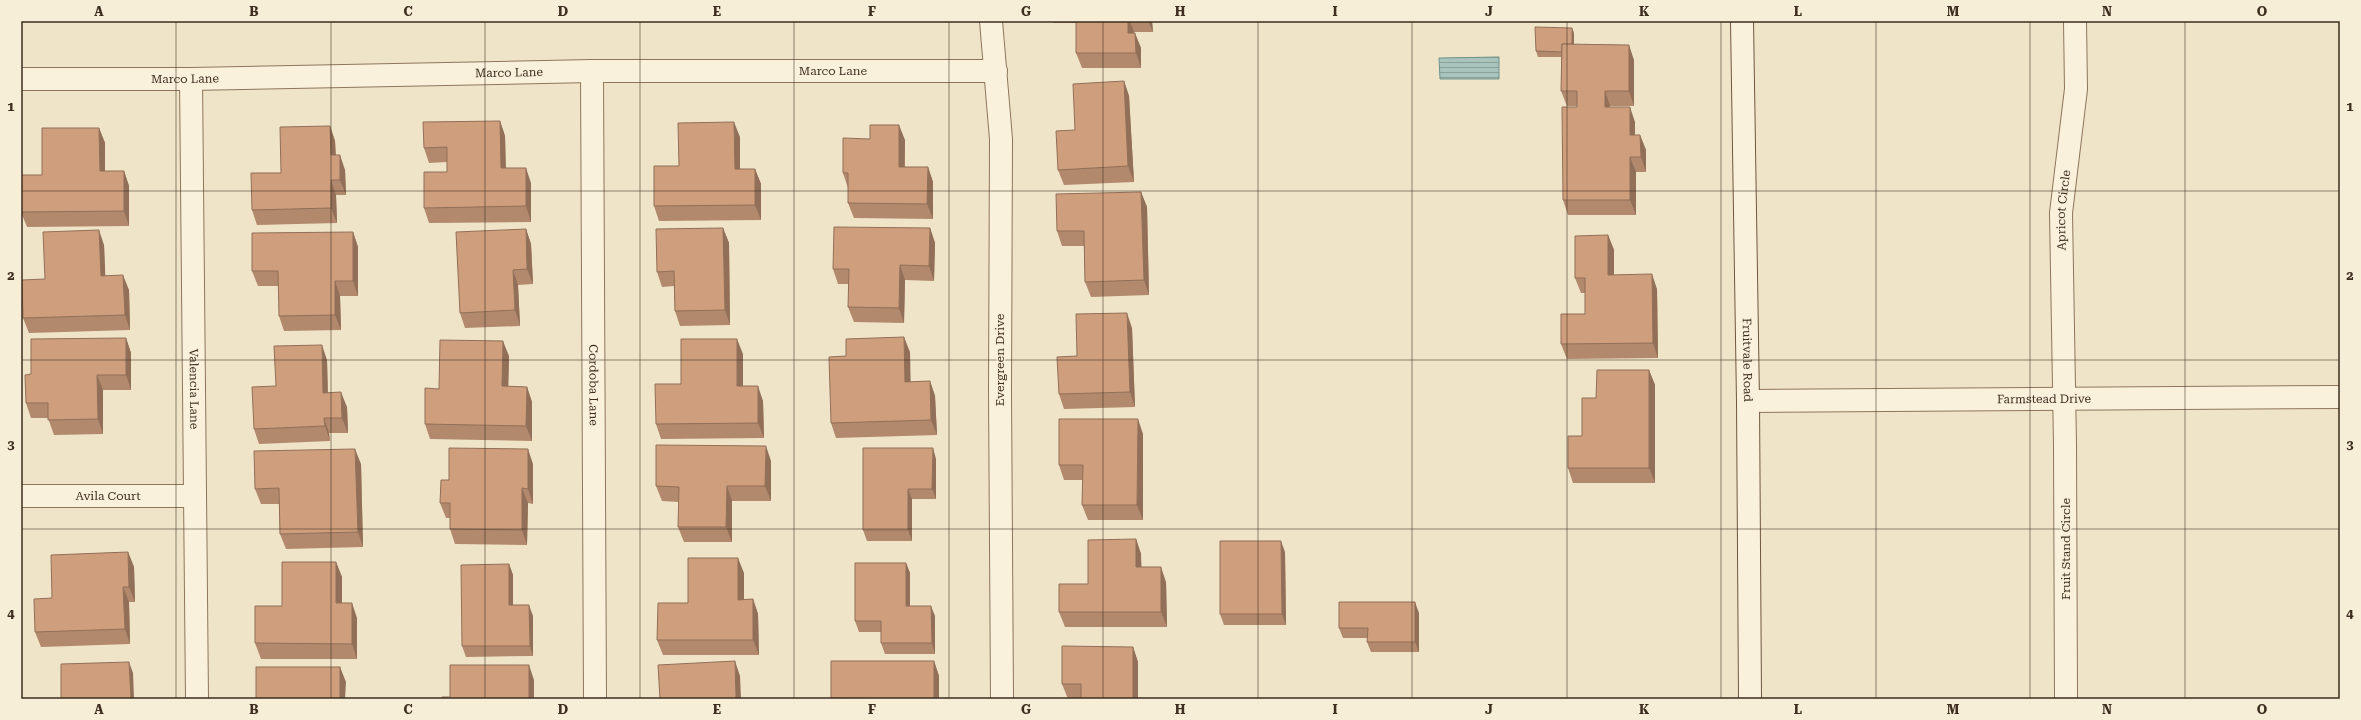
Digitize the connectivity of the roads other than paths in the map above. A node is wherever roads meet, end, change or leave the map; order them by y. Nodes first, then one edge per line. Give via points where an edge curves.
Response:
1 (991, 21) edge
2 (1742, 21) edge
3 (2075, 21) edge
4 (592, 70) junction
5 (996, 71) junction
6 (21, 79) edge
7 (191, 79) junction
8 (2340, 397) edge
9 (2064, 400) junction
10 (1748, 401) junction
11 (21, 496) edge
12 (195, 496) junction
13 (197, 699) edge
14 (595, 699) edge
15 (1002, 699) edge
16 (1750, 699) edge
17 (2066, 699) edge

1 - 5 street, Evergreen Drive
2 - 10 street, Fruitvale Road
3 - 9 street, Apricot Circle via 2076,89 2061,213
4 - 5 street, Marco Lane
4 - 7 street, Marco Lane
4 - 14 street, Cordoba Lane
5 - 15 street, Evergreen Drive via 1001,138
6 - 7 street, Marco Lane
7 - 12 street, Valencia Lane
8 - 9 street, Farmstead Drive
9 - 10 street, Farmstead Drive
9 - 17 street, Fruit Stand Circle
10 - 16 street, Fruitvale Road
11 - 12 street, Avila Court
12 - 13 street, Valencia Lane

